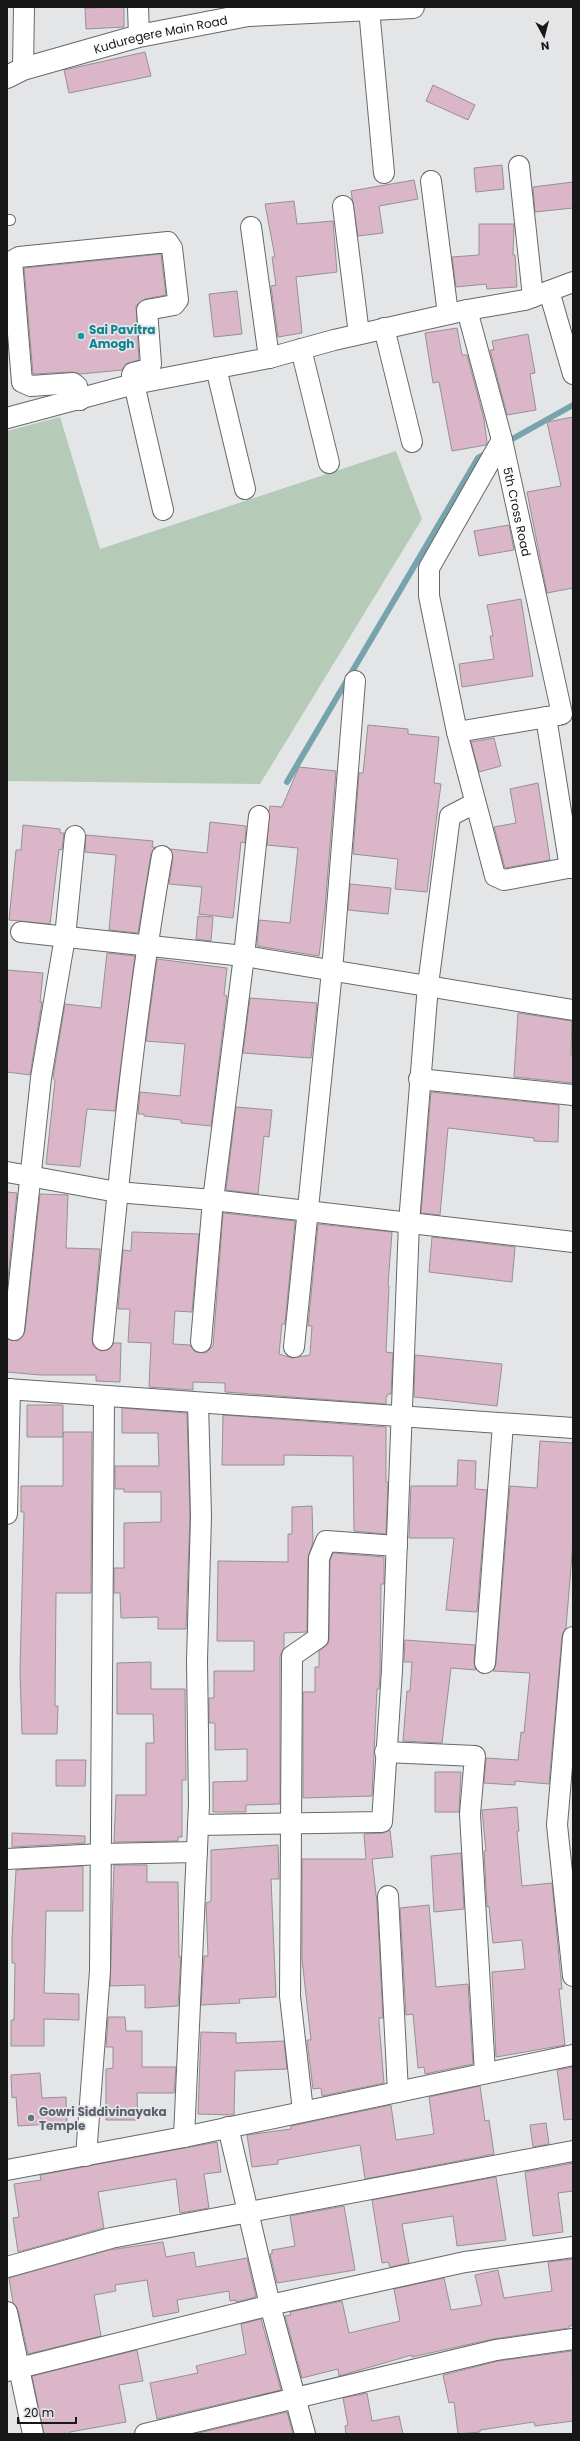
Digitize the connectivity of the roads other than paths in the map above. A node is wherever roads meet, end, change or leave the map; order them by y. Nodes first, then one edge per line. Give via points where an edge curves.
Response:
1 (24, 7) edge
2 (138, 7) edge
3 (414, 7) edge
4 (334, 9) edge
5 (369, 10) junction
6 (248, 11) edge
7 (139, 36) junction
8 (15, 73) edge
9 (519, 166) dead end
10 (384, 173) dead end
11 (431, 181) dead end
12 (343, 206) dead end
13 (252, 227) dead end
14 (573, 282) edge
15 (541, 294) junction
16 (457, 312) junction
17 (384, 328) junction
18 (359, 334) junction
19 (301, 349) junction
20 (269, 358) junction
21 (216, 368) junction
22 (573, 374) edge
23 (134, 384) junction
24 (80, 400) junction
25 (7, 418) edge
26 (502, 440) junction
27 (412, 442) dead end
28 (329, 463) dead end
29 (245, 489) dead end
30 (163, 510) dead end
31 (355, 681) dead end
32 (561, 714) edge
33 (457, 732) junction
34 (475, 803) junction
35 (259, 816) dead end
36 (76, 836) dead end
37 (162, 856) dead end
38 (572, 867) edge
39 (21, 932) dead end
40 (65, 937) junction
41 (146, 946) junction
42 (244, 956) junction
43 (332, 971) junction
44 (428, 985) junction
45 (573, 1010) edge
46 (419, 1079) junction
47 (573, 1095) edge
48 (7, 1172) edge
49 (29, 1176) junction
50 (117, 1192) junction
51 (213, 1200) junction
52 (306, 1212) junction
53 (409, 1222) junction
54 (573, 1242) edge
55 (14, 1330) dead end
56 (103, 1340) dead end
57 (201, 1342) dead end
58 (294, 1347) dead end
59 (9, 1389) edge
60 (104, 1397) junction
61 (198, 1403) junction
62 (403, 1417) junction
63 (503, 1424) junction
64 (573, 1428) edge
65 (7, 1514) edge
66 (397, 1546) junction
67 (573, 1637) edge
68 (572, 1658) edge
69 (485, 1663) dead end
70 (385, 1752) junction
71 (290, 1824) junction
72 (198, 1825) junction
73 (197, 1852) junction
74 (101, 1854) junction
75 (7, 1859) edge
76 (388, 1896) dead end
77 (573, 1976) edge
78 (573, 2055) edge
79 (485, 2073) junction
80 (398, 2092) junction
81 (303, 2111) junction
82 (228, 2127) junction
83 (184, 2137) junction
84 (573, 2151) edge
85 (86, 2156) junction
86 (7, 2170) edge
87 (248, 2213) junction
88 (573, 2246) edge
89 (7, 2267) edge
90 (270, 2305) junction
91 (7, 2312) edge
92 (573, 2339) edge
93 (13, 2369) edge
94 (296, 2398) junction
95 (34, 2434) edge
96 (145, 2434) edge
97 (305, 2434) edge

1 - 8 street
2 - 7 street
3 - 5 street, Kuduregere Main Road
4 - 5 street, Kuduregere Main Road
4 - 6 street, Kuduregere Main Road
5 - 10 street
6 - 7 street, Kuduregere Main Road
7 - 8 street, Kuduregere Main Road
9 - 15 street
11 - 16 street, 5th Cross Road
12 - 18 street
13 - 20 street
14 - 15 street
15 - 16 street
15 - 22 street
16 - 17 street
16 - 26 street, 5th Cross Road
17 - 18 street
17 - 27 street
18 - 19 street
19 - 20 street
19 - 28 street
20 - 21 street
21 - 23 street
21 - 29 street
23 - 24 street
23 - 24 street via 133,373 145,371 151,364 147,310 174,305 178,300 171,244 165,241 15,258 11,264 22,382 31,386 73,383 77,386
23 - 30 street
24 - 25 street
26 - 32 street, 5th Cross Road
26 - 33 street via 429,568 429,596
31 - 43 street
32 - 33 street
32 - 38 street, 5th Cross Road
33 - 34 street
34 - 38 street via 492,871 498,879
34 - 44 street via 450,816
35 - 42 street
36 - 40 street
37 - 41 street
39 - 40 street
40 - 41 street
40 - 49 street via 41,1078
41 - 42 street
41 - 50 street
42 - 43 street
42 - 51 street
43 - 44 street
43 - 52 street
44 - 45 street
44 - 46 street
46 - 47 street
46 - 53 street
48 - 49 street
49 - 50 street
49 - 55 street
50 - 51 street
50 - 56 street
51 - 52 street
51 - 57 street
52 - 53 street
52 - 58 street
53 - 54 street
53 - 62 street
59 - 60 street
59 - 65 street
60 - 61 street
60 - 74 street
61 - 62 street
61 - 72 street via 201,1516 197,1661
62 - 63 street
62 - 66 street
63 - 64 street
63 - 69 street
66 - 70 street via 392,1670
66 - 71 street via 326,1541 319,1558 318,1638 292,1656
67 - 68 street
68 - 77 street via 557,1825
70 - 71 street via 382,1822
70 - 79 street via 475,1756 470,1814
71 - 72 street
71 - 81 street via 290,1996
72 - 73 street
73 - 74 street
73 - 83 street
74 - 75 street
74 - 85 street via 100,1971
76 - 80 street
78 - 79 street
79 - 80 street
80 - 81 street
81 - 82 street
82 - 83 street
82 - 87 street
83 - 85 street
84 - 87 street
85 - 86 street
87 - 89 street via 111,2238
87 - 90 street
88 - 90 street via 465,2262
90 - 93 street
90 - 94 street
91 - 93 street
92 - 94 street via 496,2350
93 - 95 street
94 - 96 street
94 - 97 street

